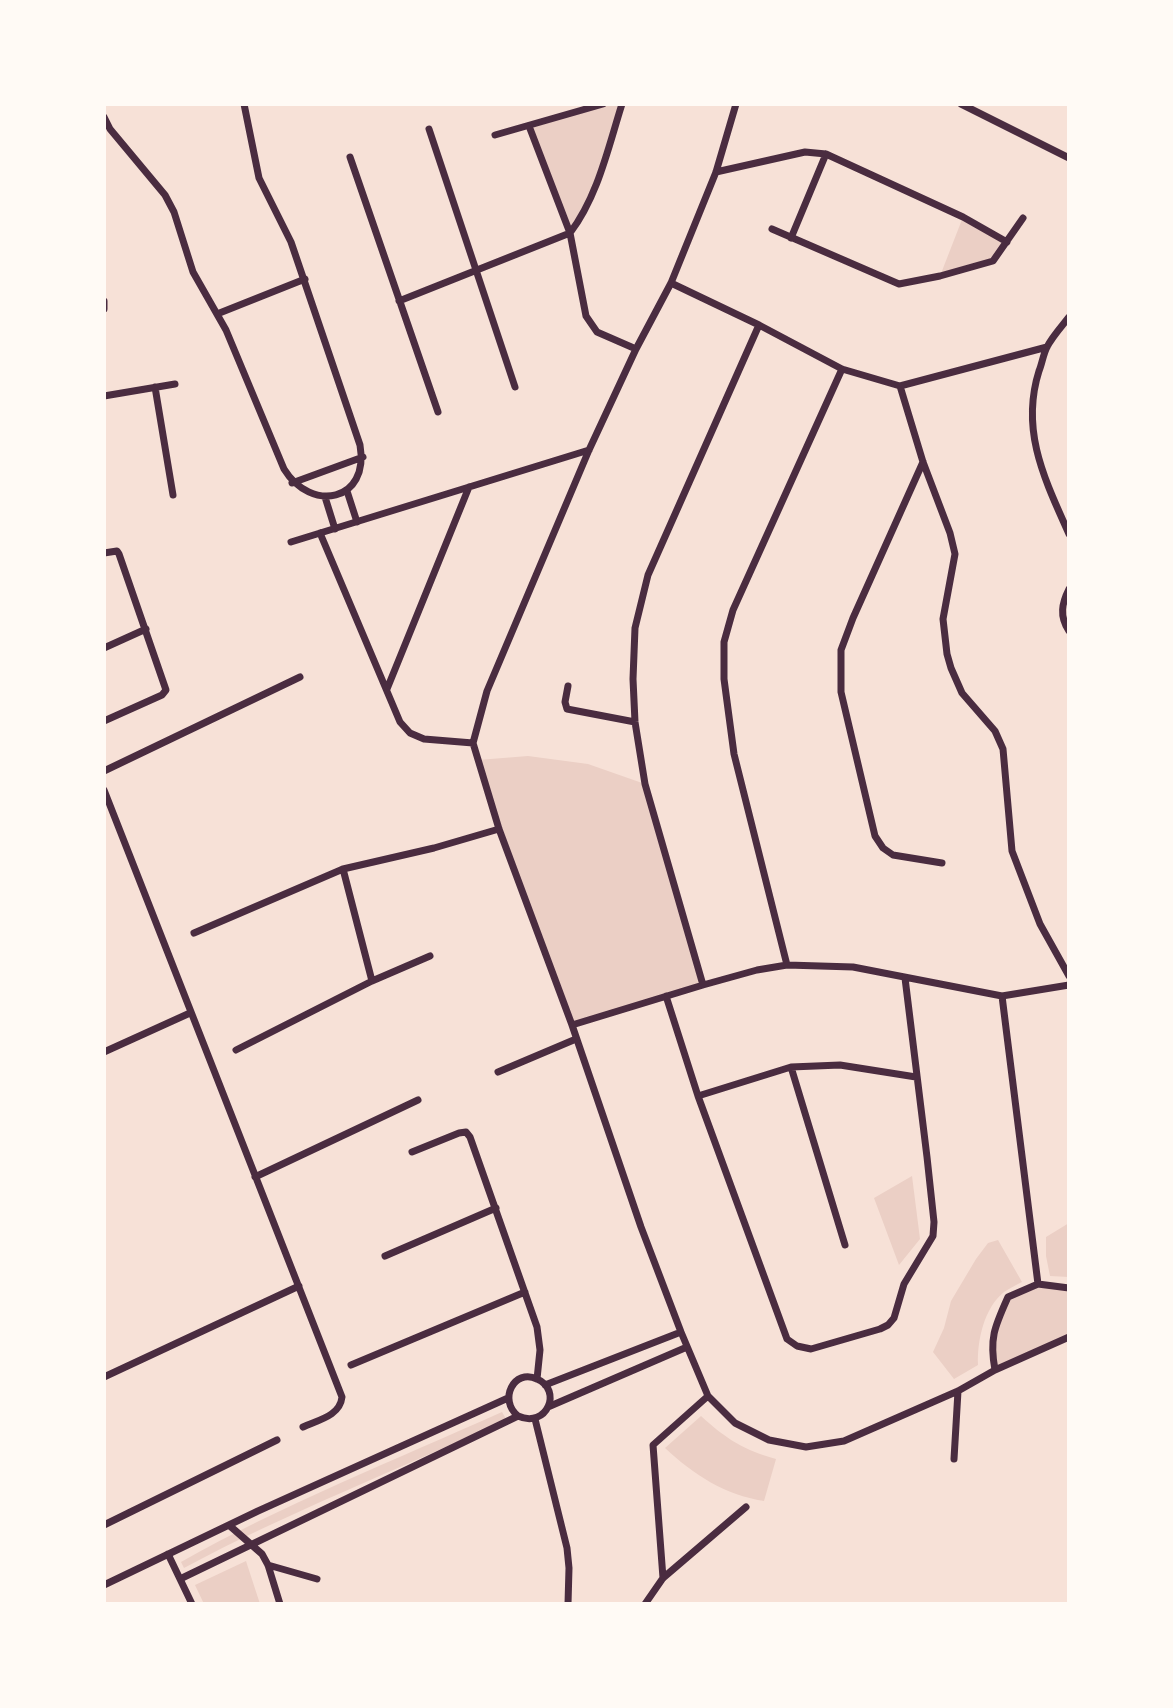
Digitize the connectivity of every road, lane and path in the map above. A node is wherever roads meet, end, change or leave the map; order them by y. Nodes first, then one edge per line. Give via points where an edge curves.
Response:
1 (244, 104) edge
2 (603, 104) edge
3 (622, 104) edge
4 (736, 104) edge
5 (961, 104) edge
6 (104, 117) edge
7 (529, 126) junction
8 (429, 129) dead end
9 (495, 135) dead end
10 (826, 154) junction
11 (350, 157) dead end
12 (1069, 158) edge
13 (716, 172) junction
14 (1023, 218) dead end
15 (772, 229) dead end
16 (570, 233) junction
17 (791, 238) junction
18 (1007, 242) junction
19 (476, 270) junction
20 (305, 279) junction
21 (671, 283) junction
22 (104, 301) edge
23 (399, 301) junction
24 (104, 309) edge
25 (217, 314) junction
26 (1069, 317) edge
27 (759, 325) junction
28 (1047, 347) junction
29 (636, 349) junction
30 (842, 369) junction
31 (175, 384) dead end
32 (900, 386) junction
33 (155, 387) junction
34 (515, 387) dead end
35 (104, 396) edge
36 (438, 412) dead end
37 (589, 450) junction
38 (363, 457) junction
39 (923, 462) junction
40 (292, 483) junction
41 (469, 487) junction
42 (347, 491) junction
43 (173, 495) dead end
44 (325, 497) junction
45 (357, 522) junction
46 (335, 529) junction
47 (320, 533) junction
48 (1069, 534) edge
49 (291, 542) dead end
50 (104, 553) edge
51 (1069, 589) edge
52 (146, 629) junction
53 (1069, 631) edge
54 (104, 648) edge
55 (300, 677) dead end
56 (568, 686) dead end
57 (387, 689) junction
58 (104, 721) edge
59 (635, 722) junction
60 (473, 743) junction
61 (104, 771) edge
62 (104, 790) edge
63 (499, 829) junction
64 (942, 863) dead end
65 (343, 869) junction
66 (194, 933) dead end
67 (430, 956) dead end
68 (787, 965) junction
69 (1069, 976) edge
70 (905, 978) junction
71 (372, 981) junction
72 (703, 985) junction
73 (1069, 985) edge
74 (666, 996) junction
75 (1002, 996) junction
76 (190, 1013) junction
77 (572, 1025) junction
78 (576, 1039) junction
79 (236, 1050) dead end
80 (104, 1052) edge
81 (791, 1067) junction
82 (498, 1072) dead end
83 (916, 1077) junction
84 (698, 1096) junction
85 (418, 1100) dead end
86 (412, 1152) dead end
87 (255, 1177) junction
88 (496, 1208) junction
89 (845, 1245) dead end
90 (385, 1256) dead end
91 (1038, 1284) junction
92 (299, 1286) junction
93 (1069, 1288) edge
94 (525, 1292) junction
95 (681, 1332) junction
96 (1069, 1337) edge
97 (687, 1347) junction
98 (351, 1365) dead end
99 (593, 1367) junction
100 (995, 1370) junction
101 (104, 1377) edge
102 (537, 1379) junction
103 (545, 1385) junction
104 (600, 1385) junction
105 (958, 1391) junction
106 (708, 1396) junction
107 (508, 1398) junction
108 (548, 1407) junction
109 (518, 1416) junction
110 (535, 1419) junction
111 (303, 1427) dead end
112 (277, 1440) dead end
113 (954, 1459) dead end
114 (746, 1507) dead end
115 (104, 1525) edge
116 (230, 1526) junction
117 (250, 1544) junction
118 (168, 1554) junction
119 (268, 1565) junction
120 (663, 1578) junction
121 (180, 1579) junction
122 (317, 1579) dead end
123 (104, 1585) edge
124 (192, 1604) edge
125 (280, 1604) edge
126 (568, 1604) edge
127 (645, 1604) edge

1 - 20 street via 259,178
2 - 7 street
3 - 16 street via 591,200
4 - 13 street
5 - 12 street
6 - 25 street via 165,195 193,272
7 - 9 street
7 - 16 street
8 - 19 street
10 - 13 street via 805,152
10 - 17 street
10 - 18 street
11 - 23 street
13 - 21 street
14 - 18 street
15 - 17 street
16 - 19 street
16 - 29 street via 586,316 597,332
17 - 18 street via 899,284 989,263
19 - 23 street
19 - 34 street
20 - 25 street
20 - 38 street
21 - 27 street
21 - 29 street
22 - 24 street
23 - 36 street
25 - 40 street
26 - 28 street
27 - 30 street
27 - 59 street via 648,575 635,628
28 - 32 street
28 - 48 street via 1032,400 1032,429 1044,478
29 - 37 street
30 - 32 street
30 - 68 street via 733,610 724,642 734,754
31 - 33 street
32 - 39 street
33 - 35 street
33 - 43 street
37 - 41 street
37 - 60 street via 487,691
38 - 40 street
38 - 42 street
39 - 64 street via 841,650 841,692 875,836 893,855
39 - 69 street via 955,554 943,619 947,654 962,693 1000,739 1012,851 1040,924
40 - 44 street
41 - 45 street
41 - 57 street
42 - 44 street
42 - 45 street
44 - 46 street
45 - 46 street
46 - 47 street
47 - 49 street
47 - 57 street
50 - 52 street via 119,554
51 - 53 street via 1062,613
52 - 54 street
52 - 58 street via 164,693
55 - 61 street
56 - 59 street via 567,709
57 - 60 street via 410,733
59 - 72 street via 645,784
60 - 63 street
62 - 76 street
63 - 65 street
63 - 77 street
65 - 66 street
65 - 71 street
67 - 71 street
68 - 70 street via 853,967
68 - 72 street
70 - 75 street
70 - 83 street
71 - 79 street
72 - 74 street
73 - 75 street
74 - 77 street
74 - 84 street
75 - 91 street
76 - 80 street
76 - 87 street
77 - 78 street
78 - 82 street
78 - 95 street
81 - 83 street via 840,1065
81 - 84 street
81 - 89 street
83 - 84 street via 933,1236 904,1284 888,1325 811,1349 787,1339
85 - 87 street
86 - 88 street via 466,1132
87 - 92 street
88 - 90 street
88 - 94 street
91 - 93 street
91 - 100 street via 1008,1297 994,1328
92 - 101 street
92 - 111 street via 342,1397 334,1413
94 - 98 street
94 - 102 street via 537,1327
95 - 97 street
95 - 99 street
96 - 100 street
97 - 104 street
97 - 106 street
99 - 103 street
99 - 104 street
100 - 105 street
102 - 103 street
102 - 107 street via 515,1382
103 - 108 street
104 - 108 street
105 - 106 street via 844,1441 806,1447 769,1440 735,1423
105 - 113 street
106 - 120 street via 653,1445
107 - 109 street
107 - 116 street
108 - 110 street
109 - 110 street
109 - 117 street
110 - 126 street via 567,1548
112 - 115 street
114 - 120 street
116 - 117 street
116 - 118 street
117 - 119 street
117 - 121 street
118 - 121 street
118 - 123 street
119 - 122 street
119 - 125 street
120 - 127 street
121 - 124 street

